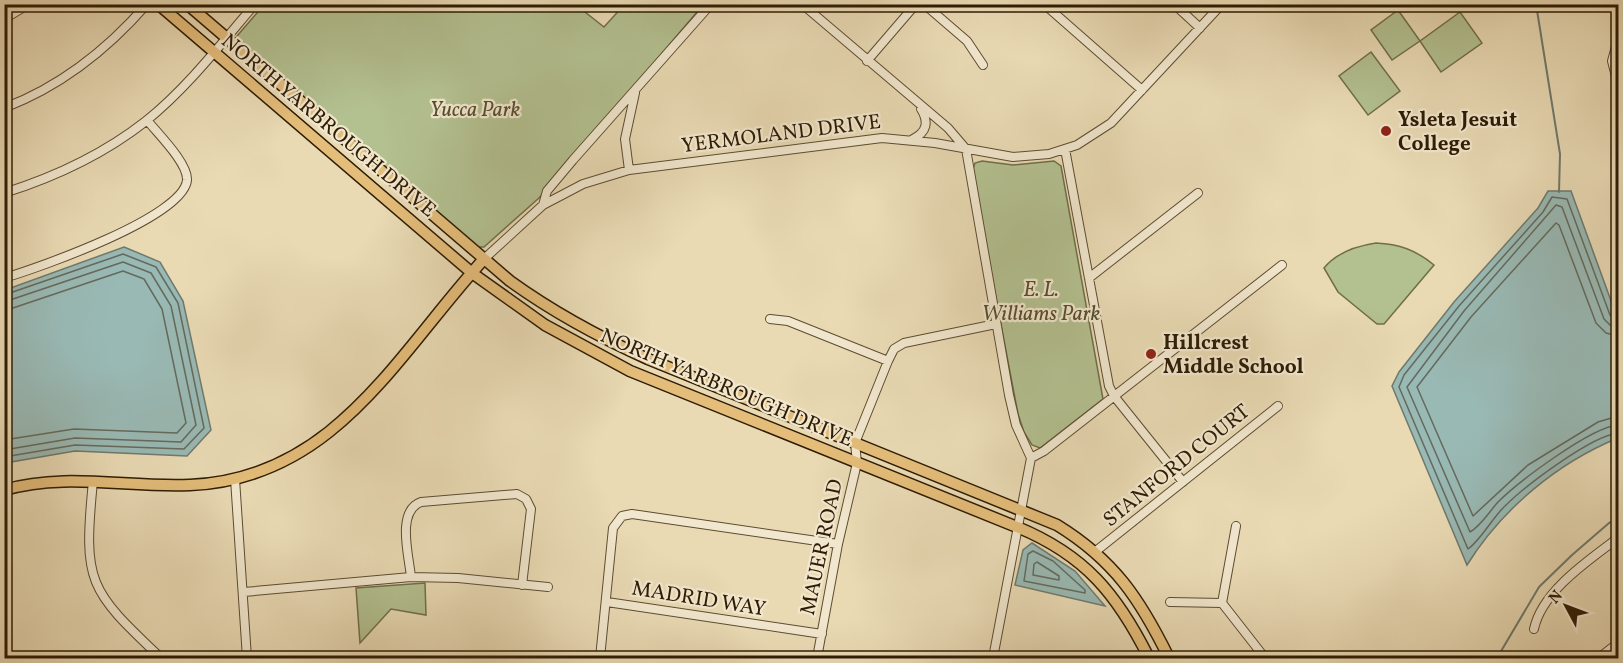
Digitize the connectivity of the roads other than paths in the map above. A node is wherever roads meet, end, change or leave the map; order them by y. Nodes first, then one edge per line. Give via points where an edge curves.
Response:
1 (29, 4) edge
2 (147, 4) edge
3 (158, 4) edge
4 (187, 4) edge
5 (255, 4) edge
6 (711, 4) edge
7 (802, 4) edge
8 (916, 4) edge
9 (924, 4) edge
10 (1044, 4) edge
11 (1174, 4) edge
12 (1222, 4) edge
13 (4, 19) edge
14 (1200, 28) junction
15 (227, 38) junction
16 (1618, 39) edge
17 (213, 53) junction
18 (867, 61) junction
19 (983, 65) dead end
20 (1618, 84) edge
21 (1142, 90) junction
22 (635, 93) junction
23 (292, 95) junction
24 (920, 106) junction
25 (4, 108) edge
26 (280, 109) junction
27 (147, 120) junction
28 (912, 140) junction
29 (966, 149) junction
30 (1065, 149) junction
31 (629, 170) junction
32 (1198, 193) dead end
33 (4, 194) edge
34 (543, 205) junction
35 (484, 259) junction
36 (1282, 265) dead end
37 (472, 273) junction
38 (4, 278) edge
39 (1089, 278) junction
40 (770, 319) dead end
41 (996, 324) junction
42 (580, 326) junction
43 (571, 341) junction
44 (888, 361) junction
45 (1114, 396) junction
46 (1278, 406) dead end
47 (855, 443) junction
48 (1031, 458) junction
49 (857, 463) junction
50 (235, 479) junction
51 (93, 481) junction
52 (1183, 482) junction
53 (4, 490) edge
54 (1020, 509) junction
55 (1017, 526) junction
56 (1236, 526) dead end
57 (1618, 537) edge
58 (838, 544) junction
59 (1096, 551) junction
60 (411, 577) junction
61 (522, 585) junction
62 (548, 587) dead end
63 (244, 592) junction
64 (607, 602) junction
65 (1170, 602) dead end
66 (1222, 603) junction
67 (1534, 629) dead end
68 (822, 634) junction
69 (1618, 643) edge
70 (161, 658) edge
71 (247, 658) edge
72 (600, 658) edge
73 (817, 658) edge
74 (993, 658) edge
75 (1149, 658) edge
76 (1169, 658) edge
77 (1265, 658) edge
78 (1599, 658) edge

1 - 13 street
2 - 25 street via 83,66 51,87
3 - 17 main road, NORTH YARBROUGH DRIVE
4 - 15 main road, NORTH YARBROUGH DRIVE
5 - 15 street
6 - 22 street
7 - 18 street
8 - 18 street
9 - 19 street via 967,41
10 - 21 street
11 - 14 street
12 - 14 street, YERMOLAND DRIVE
14 - 21 street, YERMOLAND DRIVE
15 - 17 street
15 - 23 main road, NORTH YARBROUGH DRIVE
16 - 20 street via 1612,61
17 - 26 main road, NORTH YARBROUGH DRIVE
17 - 27 street
18 - 24 street
21 - 30 street, YERMOLAND DRIVE via 1106,127
22 - 31 street via 626,127
22 - 34 street via 547,191
23 - 26 main road
23 - 35 main road, NORTH YARBROUGH DRIVE
24 - 28 street via 927,119 926,127
24 - 29 street
26 - 37 main road, NORTH YARBROUGH DRIVE
27 - 33 street via 68,169
27 - 38 street via 185,169 182,193 92,247
28 - 29 street, YERMOLAND DRIVE
28 - 31 street, YERMOLAND DRIVE via 856,140
29 - 30 street, YERMOLAND DRIVE via 1025,158
29 - 41 street
30 - 39 street
31 - 34 street, YERMOLAND DRIVE via 583,184
32 - 39 street
34 - 35 street
35 - 37 main road
35 - 42 main road, NORTH YARBROUGH DRIVE via 526,292
36 - 45 street
37 - 43 main road, NORTH YARBROUGH DRIVE
37 - 50 main road via 345,420 281,464
39 - 45 street
40 - 44 street via 788,321
41 - 44 street via 904,343
41 - 48 street via 1016,425
42 - 43 main road
42 - 47 main road, NORTH YARBROUGH DRIVE via 648,359
43 - 49 main road, NORTH YARBROUGH DRIVE via 630,371
44 - 47 street
45 - 48 street
45 - 52 street
46 - 52 street, STANFORD COURT
47 - 49 street, MAUER ROAD
47 - 54 main road, NORTH YARBROUGH DRIVE
48 - 54 street
49 - 55 main road, NORTH YARBROUGH DRIVE
49 - 58 street, MAUER ROAD
50 - 51 main road via 181,486
50 - 63 street
51 - 53 main road via 35,483
51 - 70 street via 88,552 93,578 114,614
52 - 59 street, STANFORD COURT
54 - 55 street
54 - 59 main road, NORTH YARBROUGH DRIVE via 1057,525
55 - 74 street
55 - 75 main road, NORTH YARBROUGH DRIVE via 1060,547 1100,579 1128,618
56 - 66 street
57 - 67 street via 1558,589 1537,618
58 - 64 street via 627,514 613,528
58 - 68 street, MAUER ROAD
59 - 76 main road, NORTH YARBROUGH DRIVE via 1131,589
60 - 61 street
60 - 61 street via 406,518 412,506 517,494 531,509
60 - 63 street
61 - 62 street
63 - 71 street
64 - 68 street, MADRID WAY
64 - 72 street
65 - 66 street
66 - 77 street
68 - 73 street, MAUER ROAD
69 - 78 street

